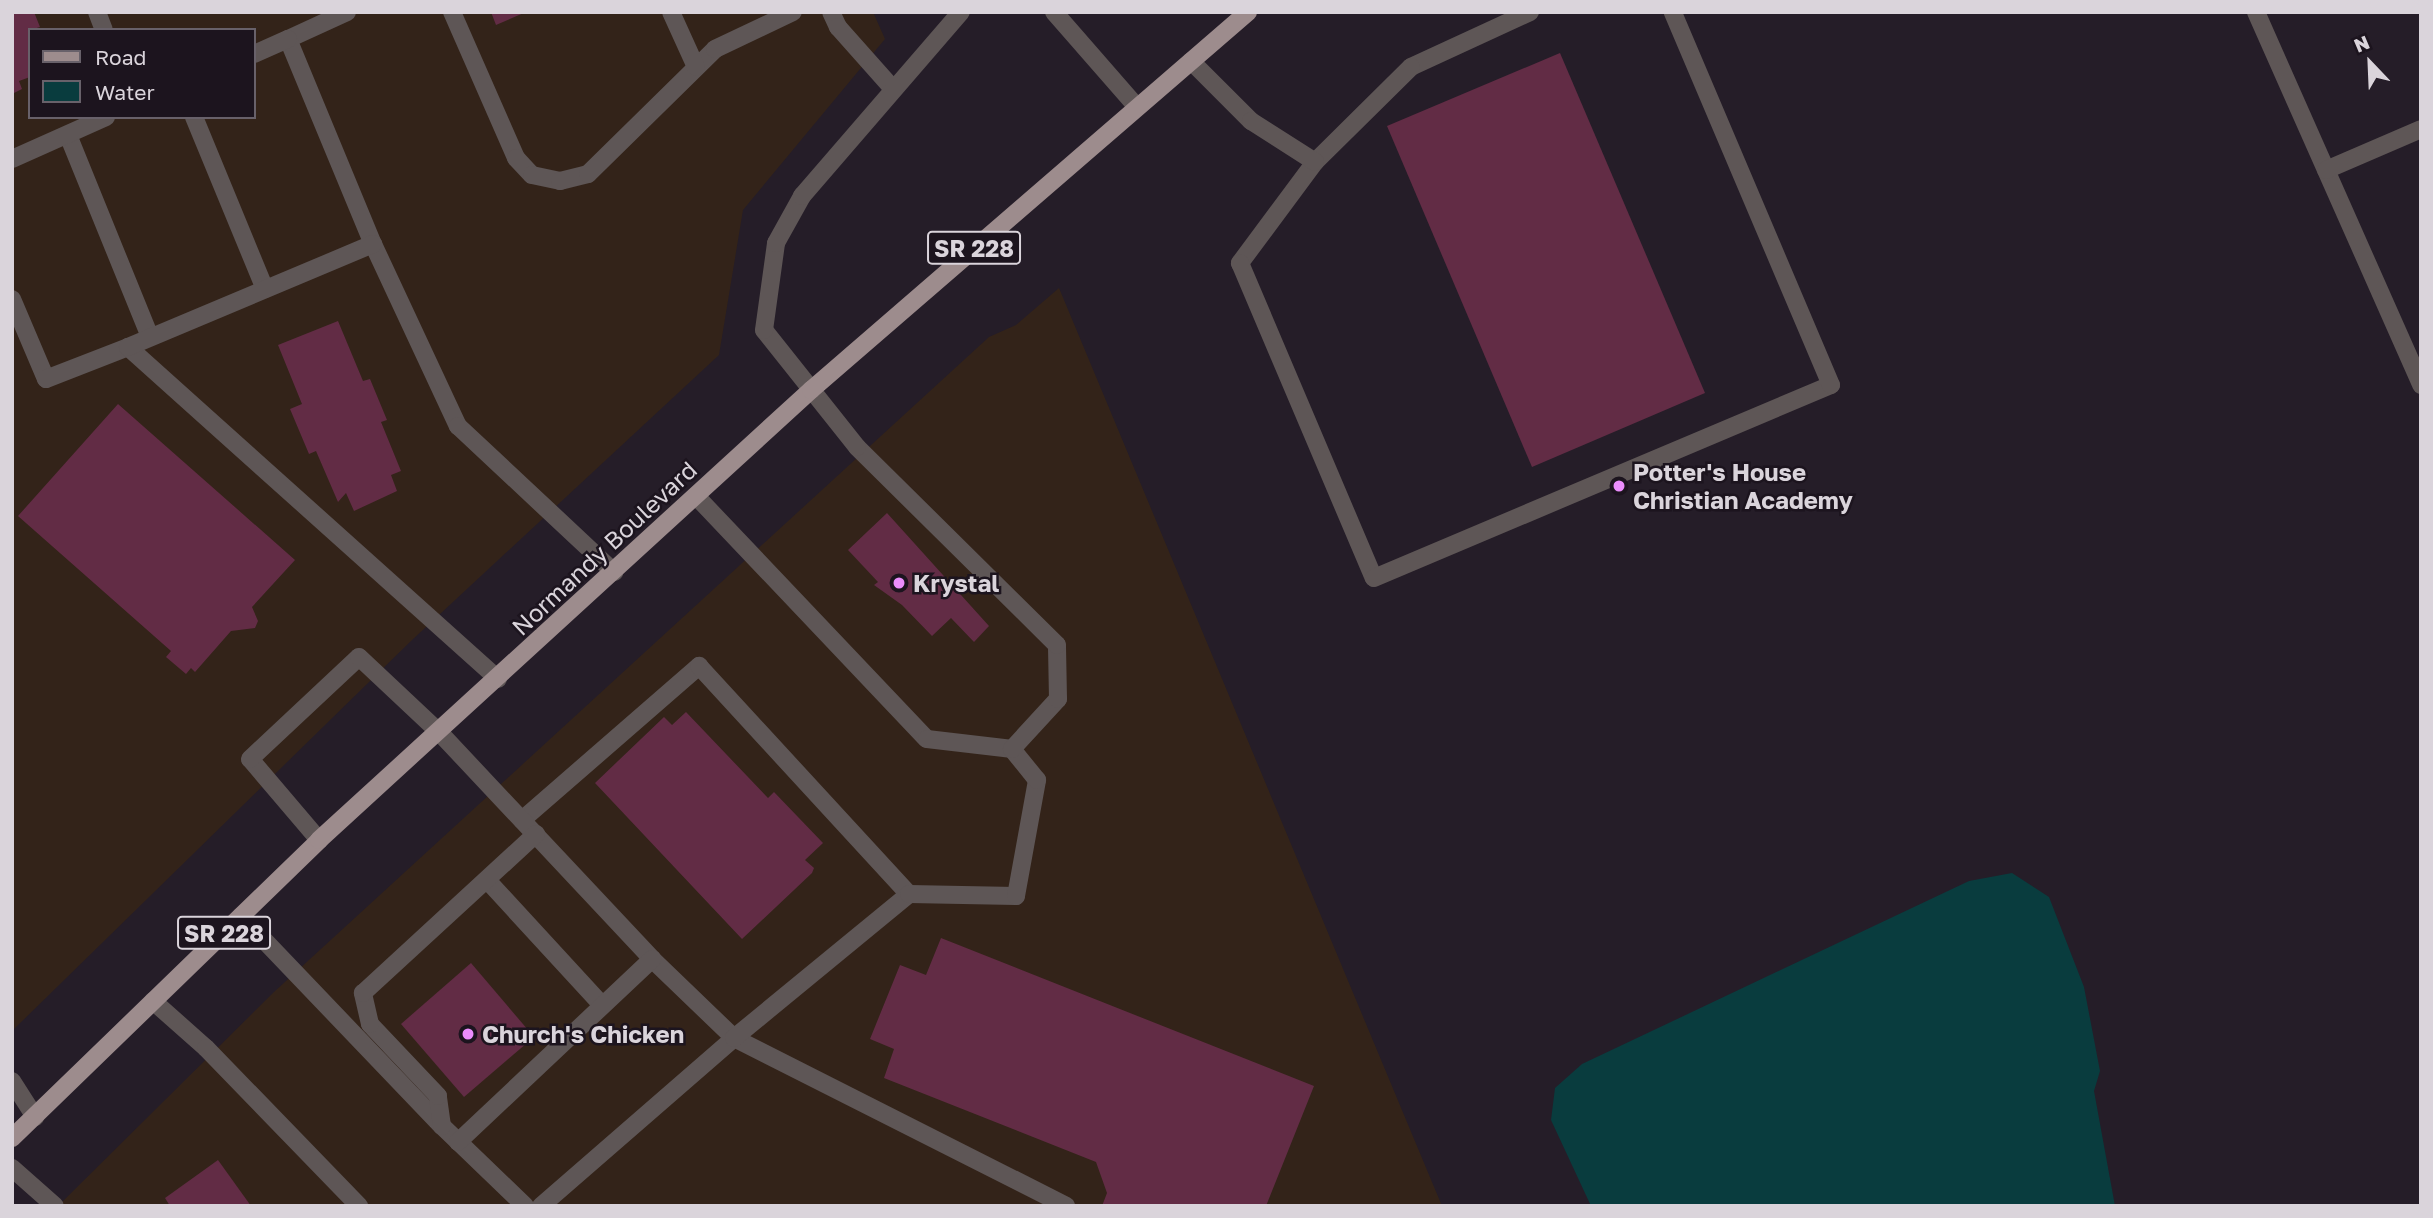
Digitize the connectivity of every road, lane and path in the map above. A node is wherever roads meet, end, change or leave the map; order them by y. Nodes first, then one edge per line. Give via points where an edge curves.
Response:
1 (347, 12) edge
2 (452, 12) edge
3 (671, 12) edge
4 (793, 12) edge
5 (831, 12) edge
6 (961, 12) edge
7 (1054, 12) edge
8 (1248, 12) edge
9 (1530, 12) edge
10 (1673, 12) edge
11 (2256, 12) edge
12 (288, 39) junction
13 (256, 53) edge
14 (1191, 61) junction
15 (696, 67) junction
16 (893, 89) junction
17 (1137, 107) junction
18 (102, 119) edge
19 (195, 119) edge
20 (2421, 129) edge
21 (68, 135) junction
22 (12, 159) edge
23 (1315, 162) junction
24 (2326, 170) junction
25 (373, 244) junction
26 (265, 289) junction
27 (12, 299) edge
28 (150, 337) junction
29 (128, 347) junction
30 (2421, 385) edge
31 (811, 390) junction
32 (696, 496) junction
33 (614, 572) junction
34 (498, 679) junction
35 (440, 733) junction
36 (1012, 749) junction
37 (523, 820) junction
38 (536, 834) junction
39 (319, 840) junction
40 (487, 880) junction
41 (909, 894) junction
42 (242, 916) junction
43 (652, 959) junction
44 (153, 1001) junction
45 (602, 1005) junction
46 (734, 1038) junction
47 (12, 1081) edge
48 (35, 1117) junction
49 (442, 1126) junction
50 (12, 1139) edge
51 (458, 1142) junction
52 (12, 1168) edge
53 (55, 1206) edge
54 (359, 1206) edge
55 (525, 1206) edge
56 (541, 1206) edge
57 (1066, 1206) edge

1 - 12 street
2 - 15 street via 516,158 532,175 560,181 588,174
3 - 15 street
4 - 15 street via 715,49
5 - 16 street via 838,27
6 - 16 street
7 - 17 street
8 - 14 main road, Normandy Boulevard / SR 228
9 - 23 street via 1410,67
10 - 23 street via 1831,385 1374,578 1240,263
11 - 24 street
12 - 13 street
12 - 25 street
14 - 17 main road, Normandy Boulevard / SR 228
14 - 23 street via 1251,121
16 - 31 street via 802,196 776,243 764,330
17 - 31 main road, Normandy Boulevard / SR 228
18 - 21 street
19 - 26 street
20 - 24 street
21 - 22 street
21 - 28 street
24 - 30 street
25 - 26 street
25 - 33 street via 458,426
26 - 28 street
27 - 29 street via 46,379
28 - 29 street
29 - 34 street
31 - 32 main road, Normandy Boulevard / SR 228
31 - 36 street via 857,447 1057,645 1058,699
32 - 33 main road, Normandy Boulevard / SR 228
32 - 36 street via 927,739
33 - 34 main road, Normandy Boulevard / SR 228
34 - 35 main road, Normandy Boulevard / SR 228
35 - 37 street
35 - 39 main road, Normandy Boulevard / SR 228
35 - 39 street via 359,657 250,760
36 - 41 street via 1037,780 1016,896
37 - 38 street
37 - 41 street via 699,666
38 - 40 street
38 - 43 street
39 - 42 main road, Normandy Boulevard / SR 228
40 - 45 street
40 - 49 street via 363,993 370,1024 438,1096
41 - 46 street
42 - 44 main road, Normandy Boulevard / SR 228
42 - 49 street
43 - 45 street
43 - 46 street
44 - 48 main road, Normandy Boulevard / SR 228
44 - 54 street via 206,1048
45 - 51 street
46 - 56 street
46 - 57 street
47 - 48 street
48 - 50 main road, Normandy Boulevard / SR 228
49 - 51 street
51 - 55 street
52 - 53 street

